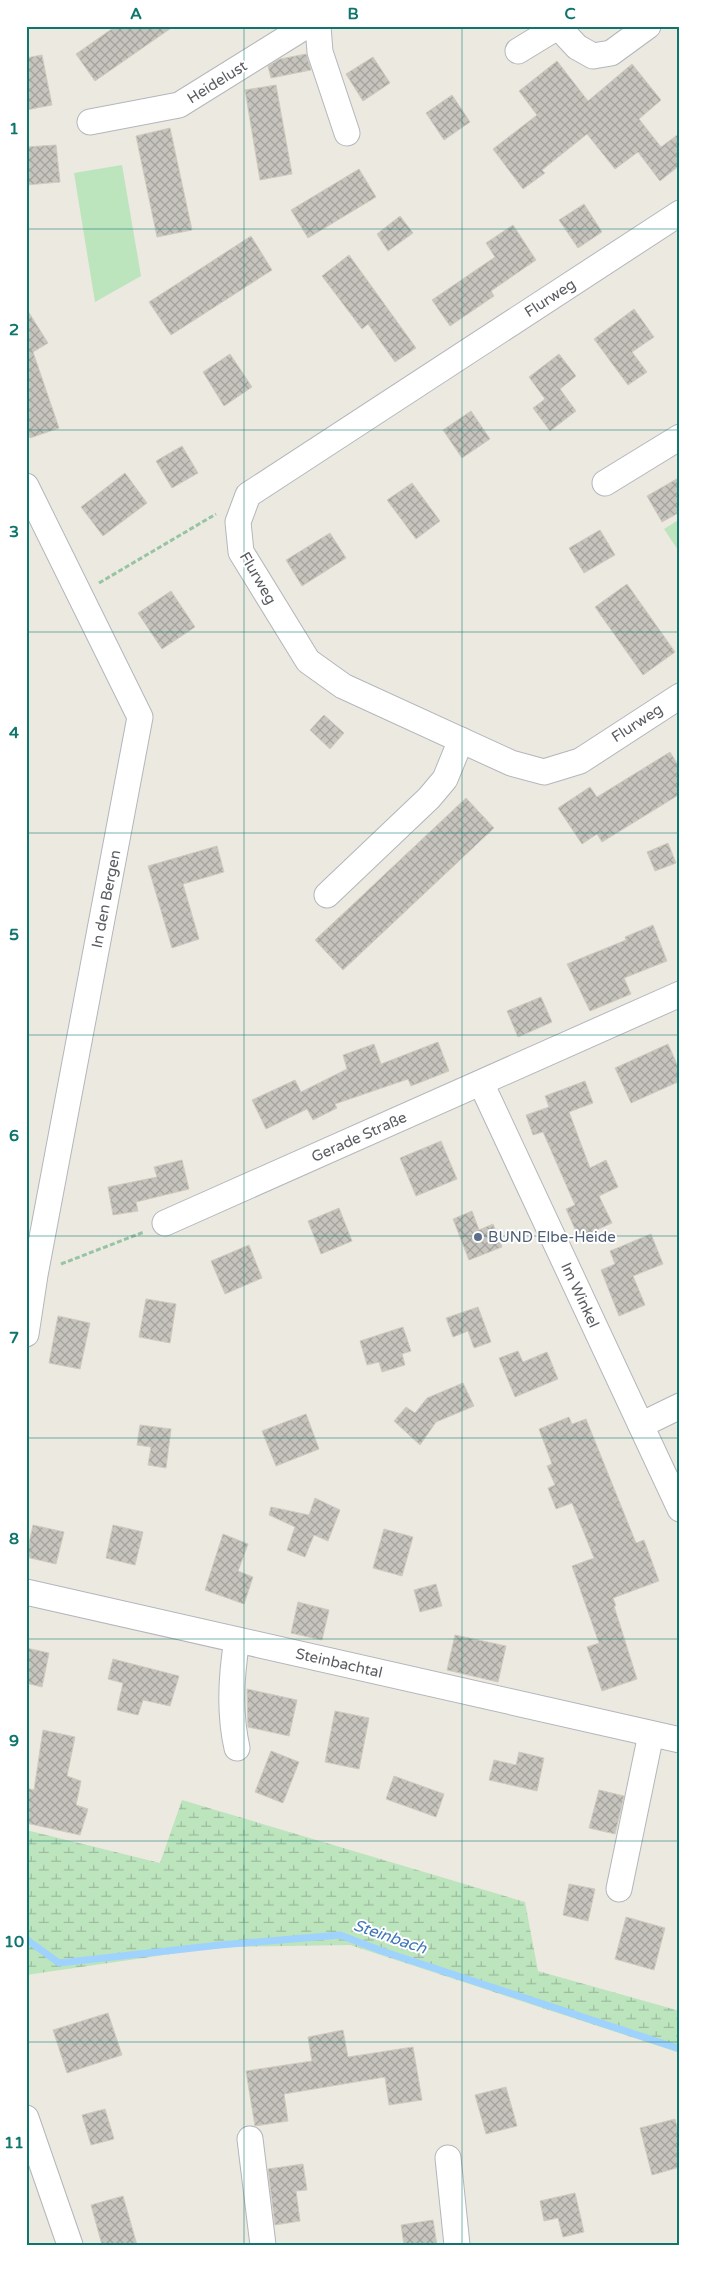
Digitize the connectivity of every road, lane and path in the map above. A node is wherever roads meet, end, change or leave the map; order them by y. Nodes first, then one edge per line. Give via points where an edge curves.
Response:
1 (306, 26) edge
2 (318, 26) edge
3 (648, 26) edge
4 (518, 51) dead end
5 (90, 122) dead end
6 (347, 133) dead end
7 (680, 213) edge
8 (680, 437) edge
9 (605, 483) dead end
10 (26, 486) edge
11 (248, 495) junction
12 (79, 595) junction
13 (680, 696) edge
14 (461, 740) junction
15 (327, 895) dead end
16 (680, 994) edge
17 (481, 1083) junction
18 (166, 1223) joint
19 (35, 1275) junction
20 (26, 1334) edge
21 (680, 1406) edge
22 (641, 1425) junction
23 (680, 1509) edge
24 (26, 1592) edge
25 (237, 1640) junction
26 (651, 1734) junction
27 (680, 1740) edge
28 (237, 1748) dead end
29 (619, 1889) dead end
30 (26, 2118) edge
31 (250, 2139) dead end
32 (448, 2158) dead end
33 (70, 2245) edge
34 (263, 2245) edge
35 (457, 2245) edge

1 - 5 street, Heidelust via 179,105
2 - 6 street via 320,52
3 - 4 street via 611,52 593,56 577,47 563,32 554,29
7 - 11 street, Flurweg
8 - 9 street
10 - 12 street, In den Bergen
11 - 12 path
11 - 14 street, Flurweg via 238,522 241,552 308,661 343,686
12 - 19 street, In den Bergen via 140,717
13 - 14 street, Flurweg via 580,761 544,772 511,763
14 - 15 street via 438,788
16 - 17 street, Gerade Straße
17 - 18 street, Gerade Straße
17 - 22 street, Im Winkel
18 - 19 path
19 - 20 street, In den Bergen
21 - 22 street
22 - 23 street, Im Winkel
24 - 25 street, Steinbachtal
25 - 26 street, Steinbachtal
25 - 28 street via 232,1694
26 - 27 street, Steinbachtal
26 - 29 street
30 - 33 street
31 - 34 street
32 - 35 street

